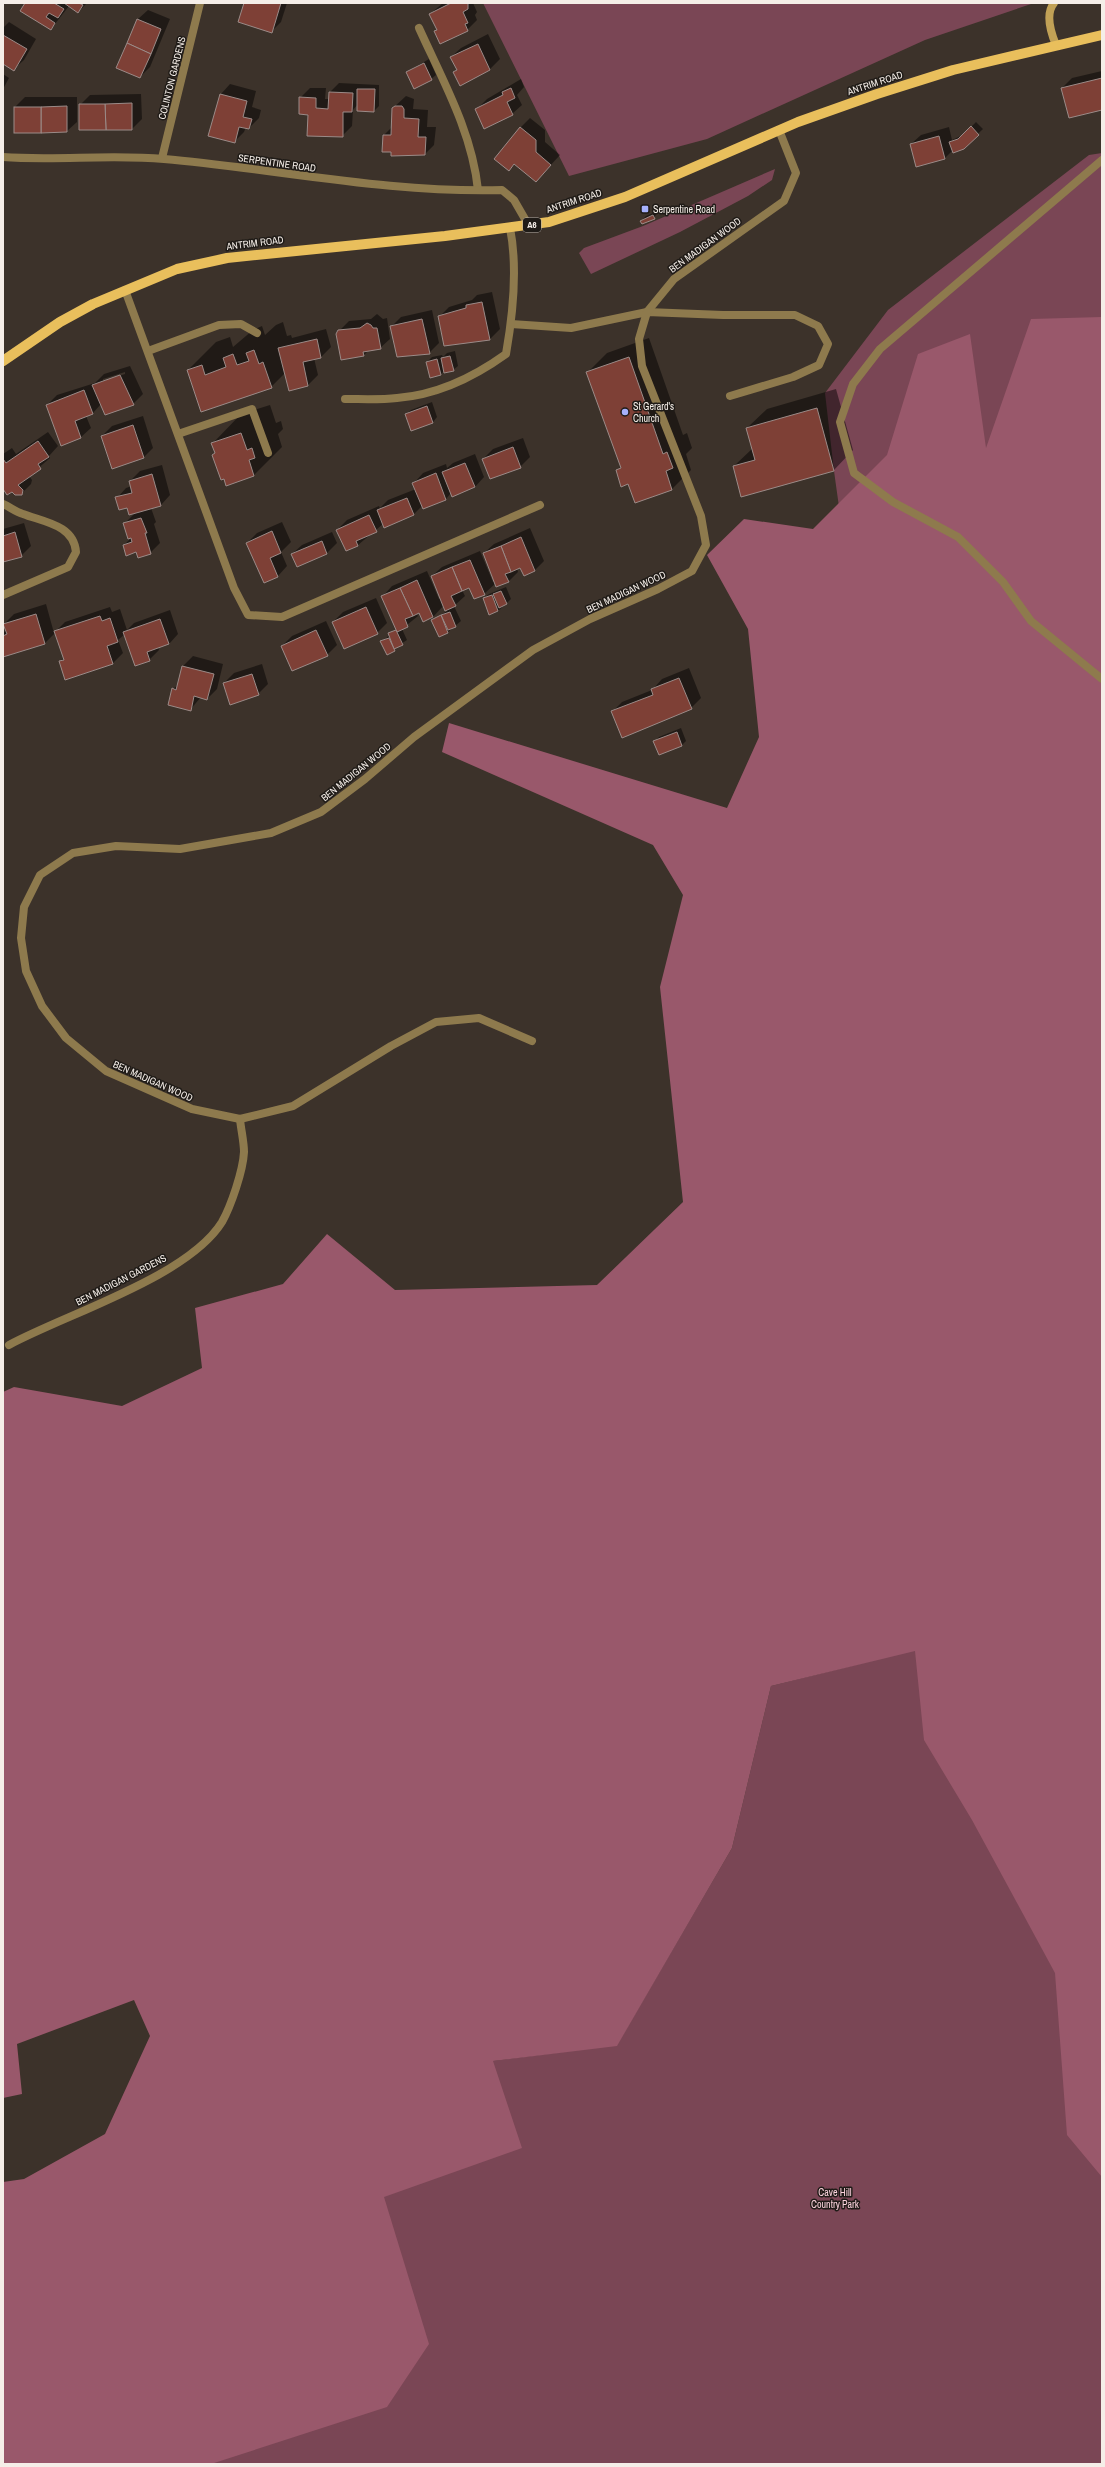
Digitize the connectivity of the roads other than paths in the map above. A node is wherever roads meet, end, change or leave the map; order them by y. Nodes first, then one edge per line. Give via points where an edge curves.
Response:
1 (200, 3) edge
2 (1054, 3) edge
3 (419, 28) dead end
4 (1102, 35) edge
5 (1056, 45) junction
6 (779, 130) junction
7 (3, 157) edge
8 (162, 158) junction
9 (1102, 160) edge
10 (478, 190) junction
11 (529, 226) junction
12 (510, 228) junction
13 (125, 290) junction
14 (647, 312) junction
15 (511, 324) junction
16 (257, 333) dead end
17 (148, 351) junction
18 (3, 361) edge
19 (730, 396) dead end
20 (345, 399) dead end
21 (178, 434) junction
22 (268, 454) dead end
23 (3, 504) edge
24 (540, 505) dead end
25 (3, 595) edge
26 (1102, 679) edge
27 (532, 1041) dead end
28 (240, 1119) junction
29 (9, 1345) dead end

1 - 8 street, COLINTON GARDENS
2 - 5 street via 1050,8 1051,31
3 - 10 street via 465,129 475,164
4 - 5 main road, ANTRIM ROAD / A6
5 - 6 main road, ANTRIM ROAD / A6 via 921,80
6 - 11 main road, ANTRIM ROAD / A6 via 625,197 550,222
6 - 14 street, BEN MADIGAN WOOD via 796,173 784,201 674,279
7 - 8 street, SERPENTINE ROAD
8 - 10 street, SERPENTINE ROAD via 349,183 430,190
9 - 26 street via 880,349 853,384 840,422 854,473 893,502 958,537 1003,582 1031,621
10 - 11 street, SERPENTINE ROAD via 502,190 514,200
11 - 12 main road, ANTRIM ROAD / A6
12 - 13 main road, ANTRIM ROAD / A6 via 227,258 177,269
12 - 15 street via 513,246
13 - 17 street
13 - 18 main road, ANTRIM ROAD / A6 via 60,322
14 - 15 street via 571,328
14 - 19 street via 795,315 818,326 828,344 819,365 793,377
14 - 28 street, BEN MADIGAN WOOD via 639,339 642,366 702,523 706,545 692,571 590,619 533,650 414,737 321,812 271,833 180,849 116,846 73,853 40,875 24,907 21,938 26,971 42,1006 66,1038 106,1071 192,1109
15 - 20 street via 506,354 483,371 451,386 398,398
16 - 17 street via 241,324 219,325
17 - 21 street
21 - 22 street via 252,409
21 - 24 street via 234,588 248,615 282,617
23 - 25 street via 62,528 73,540 76,552 68,567
27 - 28 street, BEN MADIGAN WOOD via 479,1018 436,1022 391,1046 293,1106
28 - 29 street, BEN MADIGAN GARDENS via 244,1153 235,1190 222,1222 204,1243 169,1269

